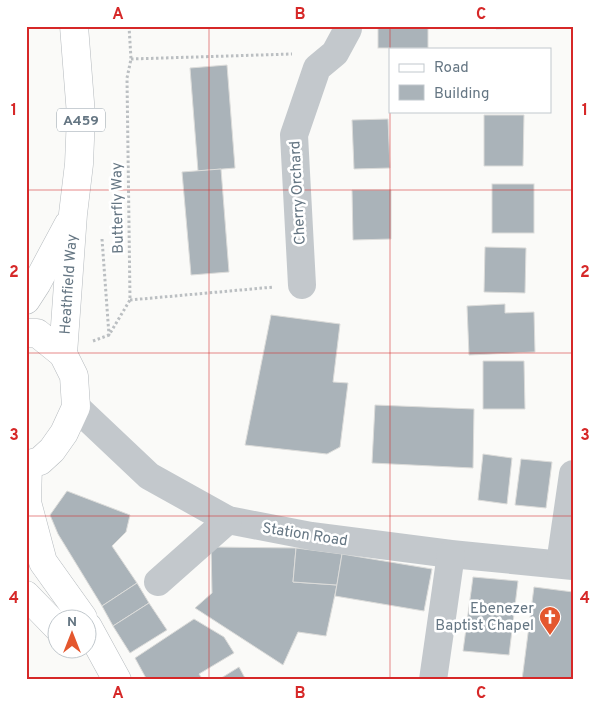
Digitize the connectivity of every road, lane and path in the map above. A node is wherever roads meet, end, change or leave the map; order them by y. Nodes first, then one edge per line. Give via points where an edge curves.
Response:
1 (74, 26) edge
2 (129, 26) edge
3 (348, 26) edge
4 (335, 53) junction
5 (131, 59) junction
6 (73, 214) junction
7 (302, 285) joint
8 (26, 300) edge
9 (130, 300) junction
10 (26, 333) edge
11 (63, 354) junction
12 (76, 407) junction
13 (27, 465) edge
14 (573, 474) edge
15 (228, 520) junction
16 (451, 554) junction
17 (567, 565) edge
18 (158, 582) dead end
19 (26, 595) edge
20 (76, 608) edge
21 (48, 618) edge
22 (98, 651) edge
23 (117, 680) edge
24 (433, 680) edge

1 - 6 main road, Heathfield Way / A459 via 82,115
2 - 5 path, Butterfly Way
3 - 4 street, Cherry Orchard
4 - 5 path
4 - 7 street, Cherry Orchard via 317,68 294,135
5 - 9 path, Butterfly Way via 127,78
6 - 8 main road, Heathfield Way / A459
6 - 11 main road, Heathfield Way / A459
7 - 9 path
9 - 11 path via 109,335
10 - 11 main road via 37,333
11 - 12 main road via 74,376
12 - 13 main road via 52,450
12 - 15 street, Station Road via 149,476
13 - 20 main road via 28,502 43,562
14 - 17 street
15 - 16 street, Station Road via 312,536
15 - 18 street
16 - 17 street, Station Road
16 - 24 street
19 - 21 main road
22 - 23 main road

